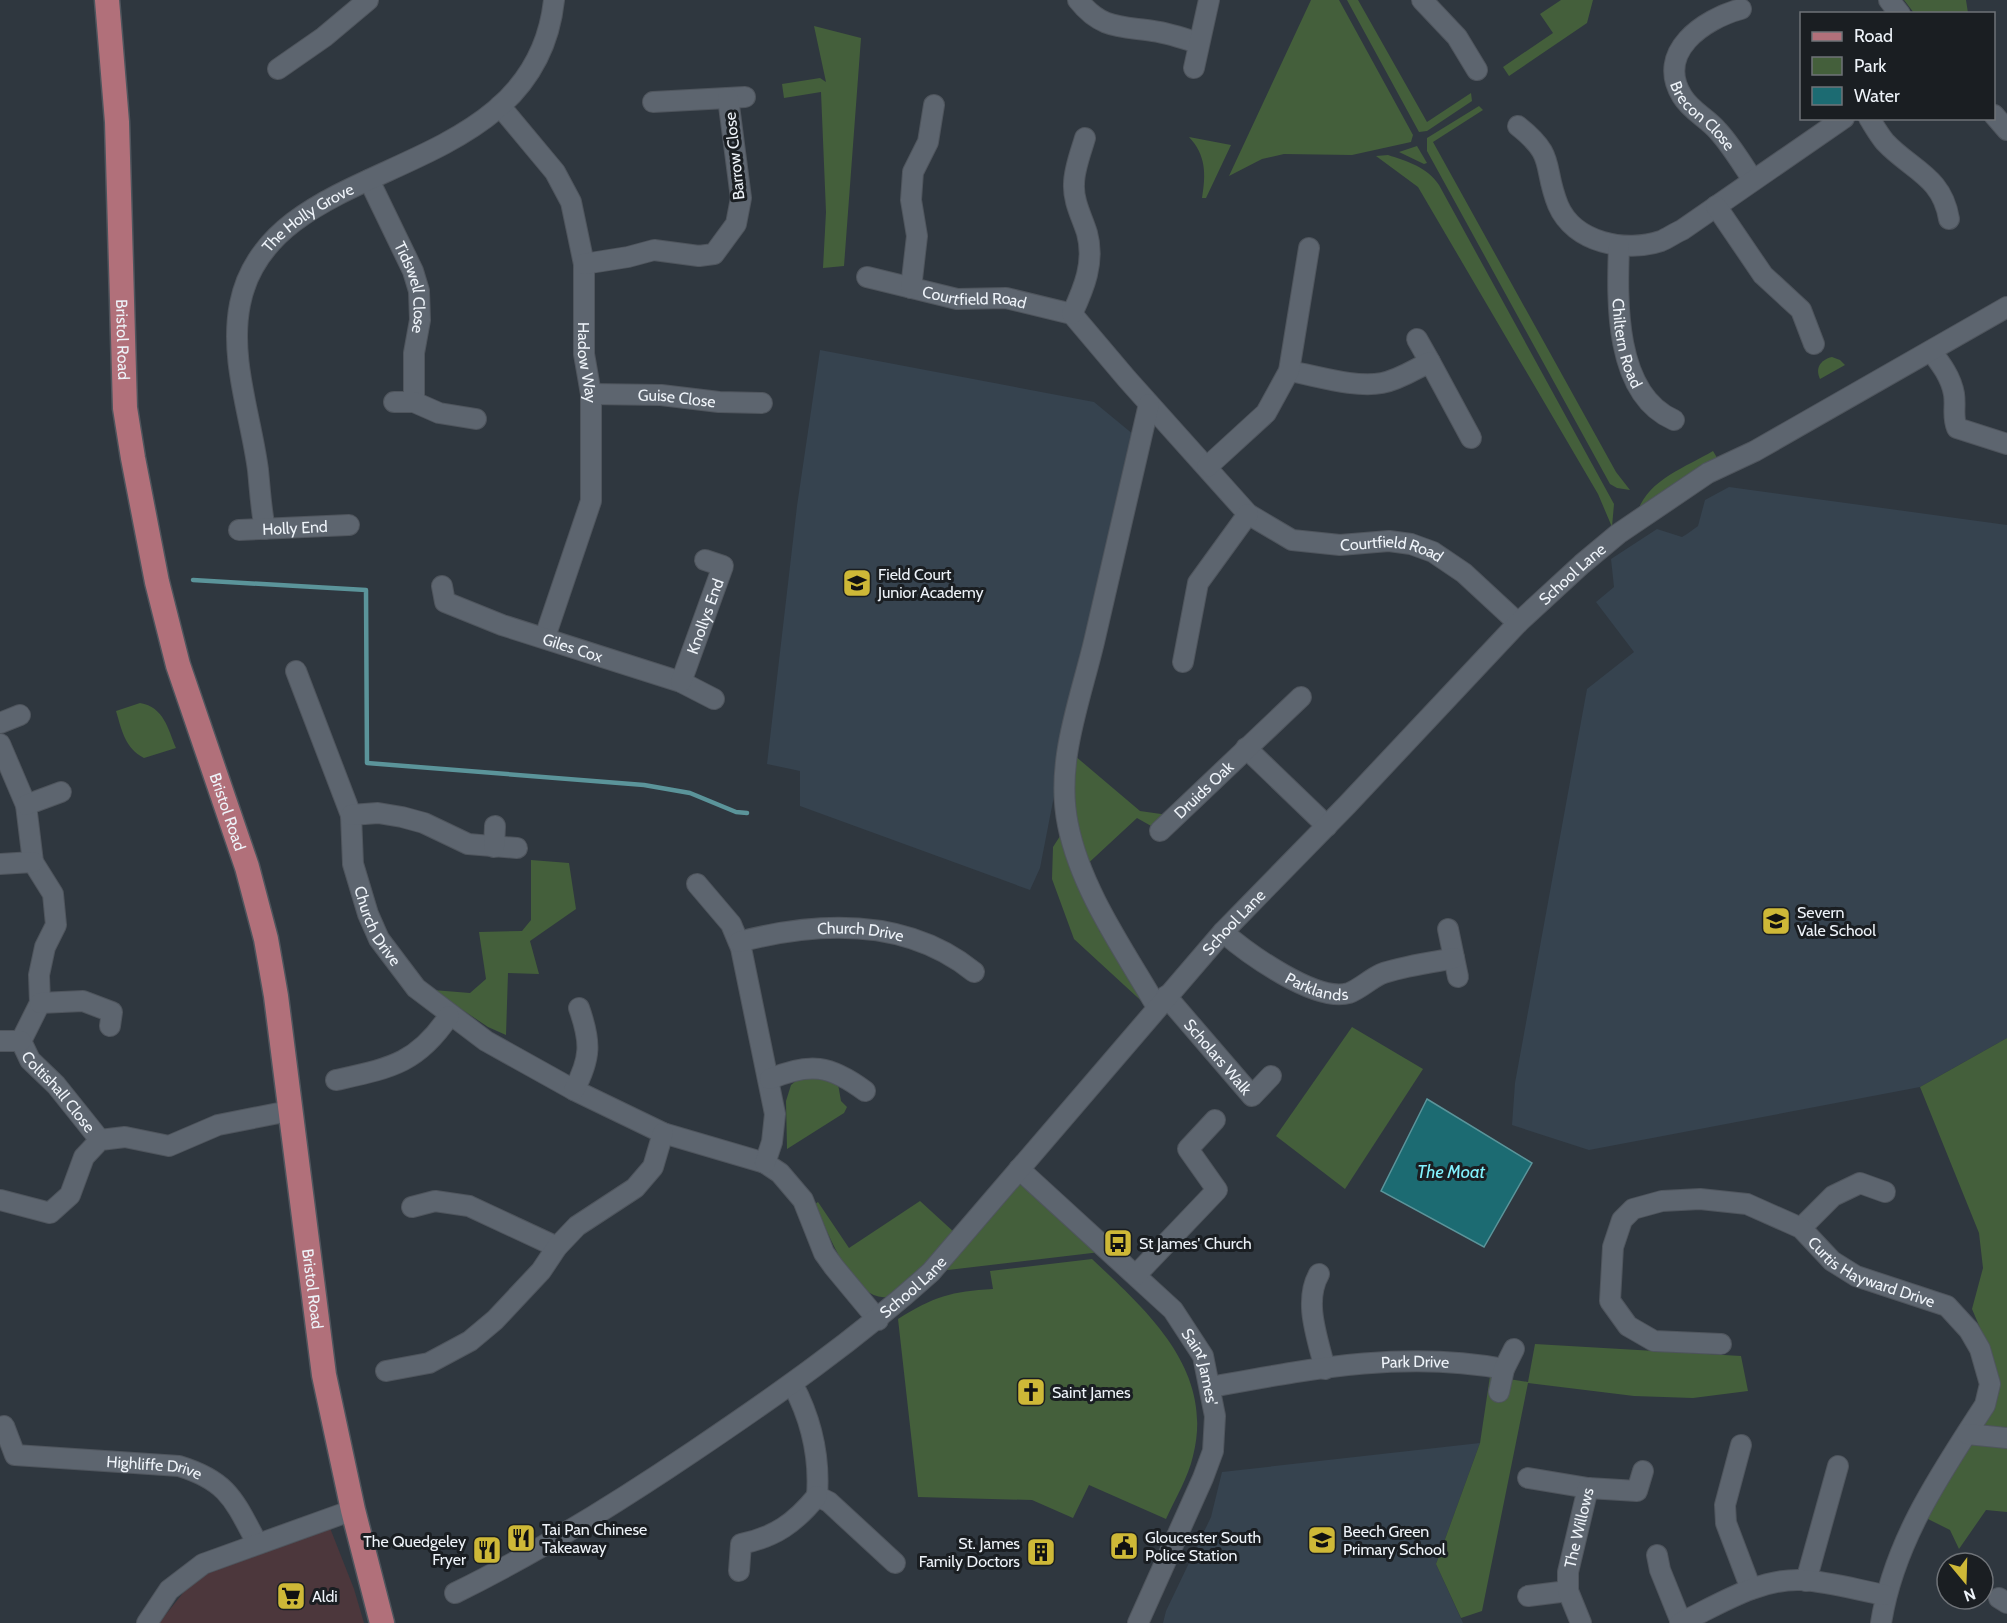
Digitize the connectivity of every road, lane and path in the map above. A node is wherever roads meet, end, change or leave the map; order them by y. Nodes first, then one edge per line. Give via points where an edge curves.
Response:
1 (107, 0) edge
2 (368, 0) edge
3 (554, 0) edge
4 (1078, 0) edge
5 (1209, 0) edge
6 (1422, 0) edge
7 (1889, 0) edge
8 (1716, 7) edge
9 (1741, 9) dead end
10 (1898, 12) edge
11 (1198, 43) junction
12 (1194, 68) dead end
13 (278, 69) dead end
14 (1477, 70) dead end
15 (653, 102) dead end
16 (934, 105) dead end
17 (500, 106) junction
18 (1841, 120) edge
19 (1870, 120) edge
20 (1518, 126) dead end
21 (1085, 138) dead end
22 (369, 180) junction
23 (1753, 180) junction
24 (1716, 206) junction
25 (1949, 219) dead end
26 (1618, 246) junction
27 (1309, 248) dead end
28 (584, 264) junction
29 (867, 278) dead end
30 (911, 288) junction
31 (2007, 307) edge
32 (1072, 314) junction
33 (1417, 339) dead end
34 (1814, 344) dead end
35 (1931, 351) junction
36 (1430, 362) junction
37 (1289, 371) junction
38 (591, 394) junction
39 (394, 402) dead end
40 (414, 402) junction
41 (762, 403) dead end
42 (1149, 404) junction
43 (476, 419) dead end
44 (1674, 420) dead end
45 (1471, 438) dead end
46 (2007, 444) edge
47 (1207, 466) junction
48 (1248, 514) junction
49 (349, 525) dead end
50 (265, 529) junction
51 (240, 530) dead end
52 (705, 560) dead end
53 (442, 586) dead end
54 (1518, 623) junction
55 (545, 638) junction
56 (1183, 662) dead end
57 (296, 671) dead end
58 (681, 682) junction
59 (1300, 697) dead end
60 (714, 699) dead end
61 (20, 715) dead end
62 (0, 723) edge
63 (0, 744) edge
64 (1246, 748) junction
65 (61, 792) dead end
66 (26, 805) junction
67 (351, 815) junction
68 (495, 826) dead end
69 (1327, 826) junction
70 (1160, 831) dead end
71 (494, 847) junction
72 (518, 848) dead end
73 (33, 862) junction
74 (0, 864) edge
75 (697, 884) dead end
76 (1448, 929) dead end
77 (1223, 932) junction
78 (739, 942) junction
79 (974, 972) dead end
80 (1162, 1002) junction
81 (40, 1003) junction
82 (579, 1008) dead end
83 (449, 1016) junction
84 (110, 1026) dead end
85 (0, 1041) edge
86 (21, 1041) junction
87 (1272, 1076) dead end
88 (770, 1079) junction
89 (336, 1080) dead end
90 (573, 1090) junction
91 (865, 1091) dead end
92 (289, 1111) junction
93 (1215, 1120) dead end
94 (663, 1133) junction
95 (100, 1140) junction
96 (765, 1163) junction
97 (1019, 1169) junction
98 (1885, 1192) dead end
99 (0, 1200) edge
100 (412, 1207) dead end
101 (1801, 1228) junction
102 (556, 1247) junction
103 (1319, 1274) dead end
104 (1136, 1275) junction
105 (878, 1320) junction
106 (1721, 1344) dead end
107 (1514, 1349) dead end
108 (1325, 1369) junction
109 (1504, 1369) junction
110 (386, 1371) dead end
111 (793, 1385) junction
112 (1211, 1387) junction
113 (1499, 1392) dead end
114 (4, 1426) dead end
115 (1966, 1434) junction
116 (2007, 1438) edge
117 (1741, 1446) dead end
118 (1838, 1466) dead end
119 (1643, 1471) dead end
120 (1528, 1478) dead end
121 (1588, 1488) junction
122 (817, 1496) junction
123 (353, 1510) junction
124 (257, 1543) junction
125 (1658, 1555) dead end
126 (895, 1563) dead end
127 (739, 1571) dead end
128 (1806, 1581) junction
129 (1751, 1589) junction
130 (1568, 1591) junction
131 (455, 1593) dead end
132 (1886, 1595) junction
133 (1528, 1596) dead end
134 (147, 1623) edge
135 (382, 1623) edge
136 (1138, 1623) edge
137 (1581, 1623) edge
138 (1681, 1623) edge
139 (1881, 1623) edge

1 - 92 main road, Bristol Road via 117,122 125,408 148,541 178,665 247,867 266,939
2 - 13 street
3 - 17 street, The Holly Grove via 550,24 533,63
4 - 11 street via 1095,18 1118,28 1161,32
5 - 11 street
6 - 14 street via 1457,37
7 - 10 street
8 - 9 street, Brecon Close
8 - 23 street, Brecon Close via 1676,55 1675,81 1688,105 1718,130
11 - 12 street
15 - 28 street, Barrow Close via 736,98 741,198 736,224 714,254 654,250
16 - 30 street, Courtfield Road via 928,142 913,172 911,200 917,236
17 - 22 street, The Holly Grove via 463,135
17 - 28 street, Hadow Way via 555,172 566,192
18 - 23 street
19 - 25 street via 1884,141 1931,179 1946,203
20 - 26 street via 1538,142 1546,157 1559,207 1573,225 1602,242
21 - 32 street via 1074,183 1090,256 1088,279
22 - 40 street, Tidswell Close via 419,291
22 - 50 street, The Holly Grove via 291,222 261,253 245,286 238,317 242,382
23 - 24 street
24 - 26 street via 1661,241
24 - 34 street via 1763,275 1801,310
26 - 44 street, Chiltern Road via 1617,302 1624,350 1658,414
27 - 37 street
28 - 38 street, Hadow Way via 584,354
29 - 30 street, Courtfield Road
30 - 32 street, Courtfield Road via 957,299 1006,298
31 - 35 street, School Lane
32 - 42 street, Courtfield Road
33 - 36 street
35 - 46 street via 1952,386 1957,428
35 - 54 street, School Lane via 1755,451 1708,473 1618,534
36 - 37 street via 1396,380 1381,383
36 - 45 street
37 - 47 street via 1266,413
38 - 41 street, Guise Close
38 - 55 street, Hadow Way via 591,501
39 - 40 street
40 - 43 street via 439,413
42 - 47 street, Courtfield Road
42 - 80 street via 1078,700 1064,782 1068,824 1079,863 1100,908
47 - 48 street, Courtfield Road
48 - 54 street, Courtfield Road via 1292,540 1340,544 1389,541 1433,552 1464,573
48 - 56 street via 1198,584
49 - 50 street, Holly End
50 - 51 street, Holly End
52 - 58 street, Knollys End via 723,566
53 - 55 street, Giles Cox via 445,602 502,626
54 - 69 street, School Lane
55 - 58 street, Giles Cox
57 - 67 street, Church Drive
58 - 60 street, Giles Cox
59 - 64 street, Druids Oak
61 - 62 street
63 - 66 street, Coltishall Close
64 - 69 street, Druids Oak
64 - 70 street, Druids Oak
65 - 66 street
66 - 73 street, Coltishall Close
67 - 71 street via 378,813 402,817 468,844
67 - 83 street, Church Drive via 358,887 379,939 416,988
68 - 71 street
69 - 77 street, School Lane
71 - 72 street
73 - 74 street
73 - 81 street, Coltishall Close via 53,894 56,925 45,947 39,975
75 - 78 street via 731,924
76 - 77 street, Parklands via 1456,968 1381,974 1349,993 1327,995 1239,946
77 - 80 street, School Lane
78 - 79 street, Church Drive via 814,926 884,930 956,958
78 - 88 street
80 - 87 street, Scholars Walk via 1252,1095
80 - 97 street, School Lane
81 - 84 street via 83,1001 112,1012
81 - 86 street, Coltishall Close
82 - 90 street via 589,1046 586,1065
83 - 89 street via 433,1039 409,1057 381,1069
83 - 90 street, Church Drive
85 - 86 street, Coltishall Close
86 - 95 street, Coltishall Close via 30,1060 56,1085
88 - 91 street via 807,1068 827,1069 844,1075
88 - 96 street via 775,1114
90 - 94 street, Church Drive
92 - 95 street via 218,1125 169,1146 125,1137
92 - 123 main road, Bristol Road via 324,1375
93 - 104 street via 1188,1149 1217,1190
94 - 96 street, Church Drive
94 - 102 street via 653,1167 635,1188 577,1226
95 - 99 street via 84,1156 70,1195 50,1213
96 - 105 street, Church Drive via 796,1189 824,1252
97 - 104 street, Saint James'
97 - 105 street, School Lane via 931,1272
98 - 101 street via 1860,1183 1833,1196
100 - 102 street via 435,1201 469,1206
101 - 106 street, Curtis Hayward Drive via 1747,1204 1700,1199 1662,1201 1633,1209 1623,1220 1613,1247 1610,1301 1628,1326 1654,1341
101 - 115 street, Curtis Hayward Drive via 1832,1261 1856,1276 1947,1306 1969,1330 1980,1349 1990,1384 1986,1405
102 - 110 street via 520,1295 470,1341 429,1362
103 - 108 street via 1311,1287 1311,1304
104 - 112 street, Saint James' via 1190,1332 1203,1356
105 - 111 street, School Lane
107 - 109 street
108 - 109 street, Park Drive via 1425,1359 1466,1361
108 - 112 street, Park Drive
109 - 113 street
111 - 122 street via 815,1443 819,1465
111 - 131 street, School Lane via 494,1582
112 - 136 street, Saint James' via 1215,1416 1213,1451
114 - 124 street, Highliffe Drive via 13,1459 179,1466 201,1473 231,1494
115 - 116 street
115 - 132 street, Curtis Hayward Drive via 1912,1524
117 - 129 street via 1725,1505 1726,1523
118 - 128 street
119 - 121 street via 1636,1491
120 - 121 street, The Willows
121 - 130 street, The Willows via 1568,1572
122 - 126 street via 829,1502
122 - 127 street via 796,1521 772,1536 741,1544
123 - 124 street
123 - 135 main road, Bristol Road
124 - 134 street via 203,1564 169,1590
125 - 138 street
128 - 129 street via 1778,1581
128 - 132 street
129 - 138 street
130 - 133 street, The Willows
130 - 137 street, The Willows
132 - 139 street, Curtis Hayward Drive

